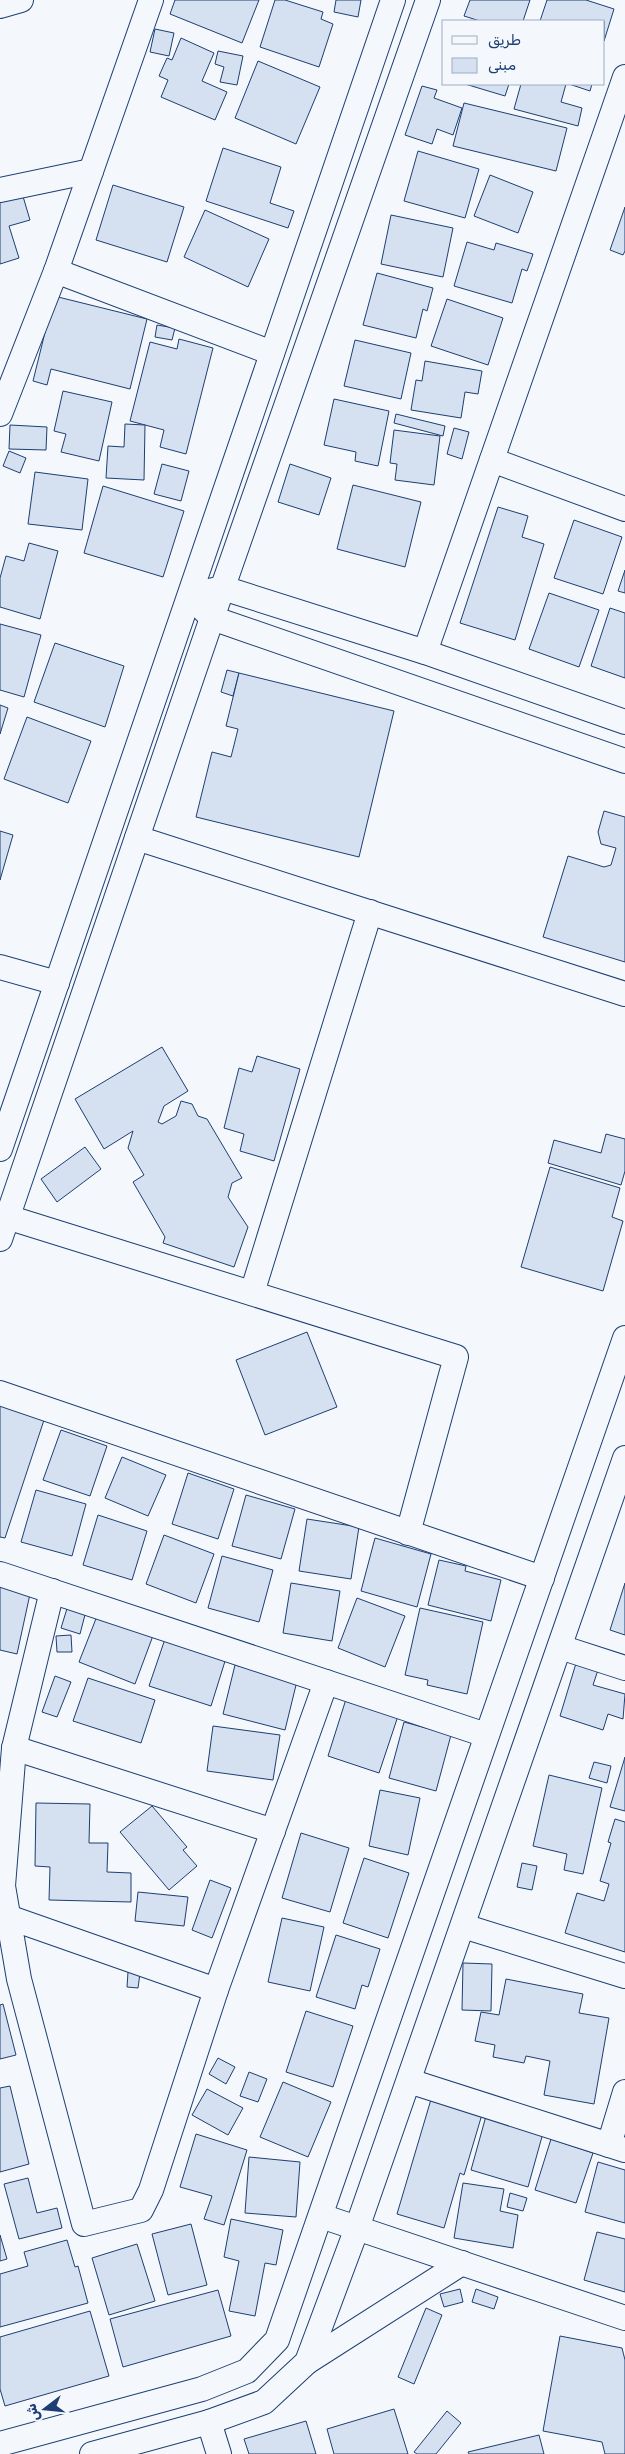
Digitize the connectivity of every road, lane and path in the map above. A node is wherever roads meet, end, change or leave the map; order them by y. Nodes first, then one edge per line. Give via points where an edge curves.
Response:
1 (21, 0) edge
2 (151, 0) edge
3 (393, 0) edge
4 (428, 0) edge
5 (0, 6) edge
6 (625, 77) edge
7 (91, 171) junction
8 (0, 190) edge
9 (56, 271) junction
10 (272, 354) junction
11 (0, 414) edge
12 (492, 460) junction
13 (625, 510) edge
14 (223, 588) junction
15 (189, 595) junction
16 (212, 618) junction
17 (425, 652) junction
18 (625, 722) edge
19 (625, 760) edge
20 (137, 838) junction
21 (370, 912) junction
22 (0, 967) edge
23 (57, 983) junction
24 (625, 994) edge
25 (0, 1149) edge
26 (4, 1228) edge
27 (252, 1293) junction
28 (625, 1338) edge
29 (0, 1393) edge
30 (625, 1458) edge
31 (408, 1533) junction
32 (0, 1574) edge
33 (542, 1578) junction
34 (52, 1591) junction
35 (560, 1647) junction
36 (625, 1668) edge
37 (326, 1682) junction
38 (486, 1735) junction
39 (14, 1748) junction
40 (273, 1831) junction
41 (8, 1916) junction
42 (462, 1926) junction
43 (625, 1976) edge
44 (216, 1990) junction
45 (408, 2081) junction
46 (625, 2092) edge
47 (617, 2147) edge
48 (321, 2216) junction
49 (357, 2228) junction
50 (462, 2263) junction
51 (625, 2318) edge
52 (307, 2362) junction
53 (209, 2422) junction
54 (0, 2444) edge
55 (92, 2454) edge
56 (219, 2454) edge

1 - 5 street
2 - 7 street
3 - 10 street
4 - 14 street
6 - 12 street
7 - 8 street
7 - 9 street
9 - 10 street
9 - 11 street
10 - 15 street
12 - 13 street
12 - 17 street
14 - 15 street
14 - 16 street
14 - 17 street
15 - 16 street
15 - 23 street
16 - 19 street
16 - 20 street
17 - 18 street
20 - 21 street
20 - 26 street
21 - 24 street
21 - 27 street
22 - 23 street
23 - 25 street
26 - 27 street
27 - 31 street via 456,1357
28 - 33 street
29 - 31 street
30 - 35 street
31 - 33 street
32 - 34 street
33 - 38 street
34 - 37 street
34 - 39 street
35 - 36 street
35 - 42 street
37 - 38 street
37 - 40 street
38 - 48 street
39 - 40 street
39 - 41 street via 3,1886
40 - 44 street
41 - 44 street
41 - 44 street via 18,1979 84,2224 141,2210 151,2190
42 - 43 street
42 - 45 street
45 - 47 street
45 - 49 street
46 - 47 street
48 - 49 street
48 - 54 street via 277,2340 247,2371 202,2389
49 - 50 street
49 - 52 street
50 - 51 street
50 - 52 street
52 - 53 street via 264,2402
53 - 55 street
53 - 56 street

